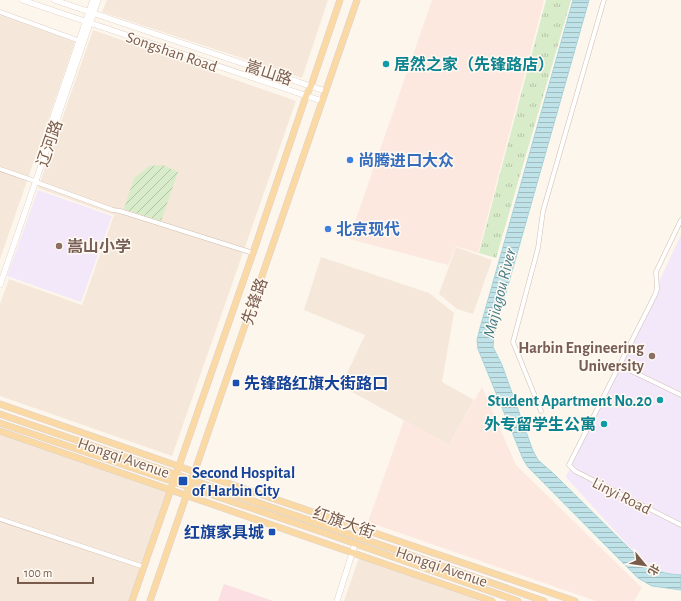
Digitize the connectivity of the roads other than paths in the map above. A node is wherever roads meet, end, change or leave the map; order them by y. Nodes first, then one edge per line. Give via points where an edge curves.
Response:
1 (22, 0) edge
2 (54, 0) edge
3 (93, 0) edge
4 (98, 0) edge
5 (340, 0) edge
6 (357, 0) edge
7 (604, 0) edge
8 (0, 12) edge
9 (91, 12) junction
10 (87, 23) junction
11 (81, 41) junction
12 (310, 86) junction
13 (326, 91) junction
14 (306, 96) junction
15 (322, 102) junction
16 (0, 169) edge
17 (34, 181) junction
18 (681, 220) edge
19 (254, 253) junction
20 (0, 274) edge
21 (0, 286) edge
22 (619, 365) junction
23 (681, 395) edge
24 (0, 404) edge
25 (541, 410) dead end
26 (0, 414) edge
27 (0, 423) edge
28 (0, 431) edge
29 (180, 467) junction
30 (195, 472) junction
31 (177, 475) junction
32 (193, 480) junction
33 (174, 482) junction
34 (190, 488) junction
35 (172, 491) junction
36 (187, 496) junction
37 (0, 519) edge
38 (681, 525) edge
39 (355, 544) junction
40 (352, 552) junction
41 (144, 567) junction
42 (132, 601) edge
43 (150, 601) edge
44 (337, 601) edge
45 (492, 601) edge
46 (518, 601) edge
47 (544, 601) edge
48 (575, 601) edge

1 - 10 main road, Songshan Road
2 - 9 main road, 嵩山路
3 - 9 main road, 辽河路
4 - 9 main road, 辽河路
5 - 12 main road, 先锋路
6 - 13 main road, 先锋路
7 - 25 street via 543,211 538,248 513,342
8 - 11 street
9 - 10 main road, 辽河路
9 - 12 main road, 嵩山路
10 - 11 main road, 辽河路
10 - 14 main road, Songshan Road
11 - 17 main road, 辽河路
12 - 13 main road, 嵩山路
12 - 14 main road, 先锋路
13 - 15 main road, 先锋路
14 - 15 main road, Songshan Road
14 - 19 main road, 先锋路
15 - 30 main road, 先锋路
16 - 17 street
17 - 19 street via 113,210
17 - 20 main road, 辽河路
17 - 21 main road, 辽河路
18 - 22 street via 656,272 655,295
19 - 29 main road, 先锋路
22 - 23 street
22 - 38 street, Linyi Road via 569,465 575,471
24 - 29 main road, 红旗大街
26 - 31 main road, Hongqi Avenue
27 - 33 main road, Hongqi Avenue
28 - 35 main road, 红旗大街
29 - 30 main road, 红旗大街
29 - 31 main road, 先锋路
30 - 32 main road, 先锋路
30 - 48 main road, 红旗大街
31 - 32 main road, Hongqi Avenue
31 - 33 main road, 先锋路
32 - 34 main road, 先锋路
32 - 47 main road, Hongqi Avenue
33 - 34 main road, Hongqi Avenue
33 - 35 main road, 先锋路
34 - 36 main road, 先锋路
34 - 39 main road, Hongqi Avenue
35 - 36 main road, 红旗大街
35 - 41 main road, 先锋路
36 - 40 main road, 红旗大街
36 - 43 main road, 先锋路
37 - 41 street
39 - 40 main road
39 - 46 main road, Hongqi Avenue
40 - 44 main road
40 - 45 main road, 红旗大街
41 - 42 main road, 先锋路

